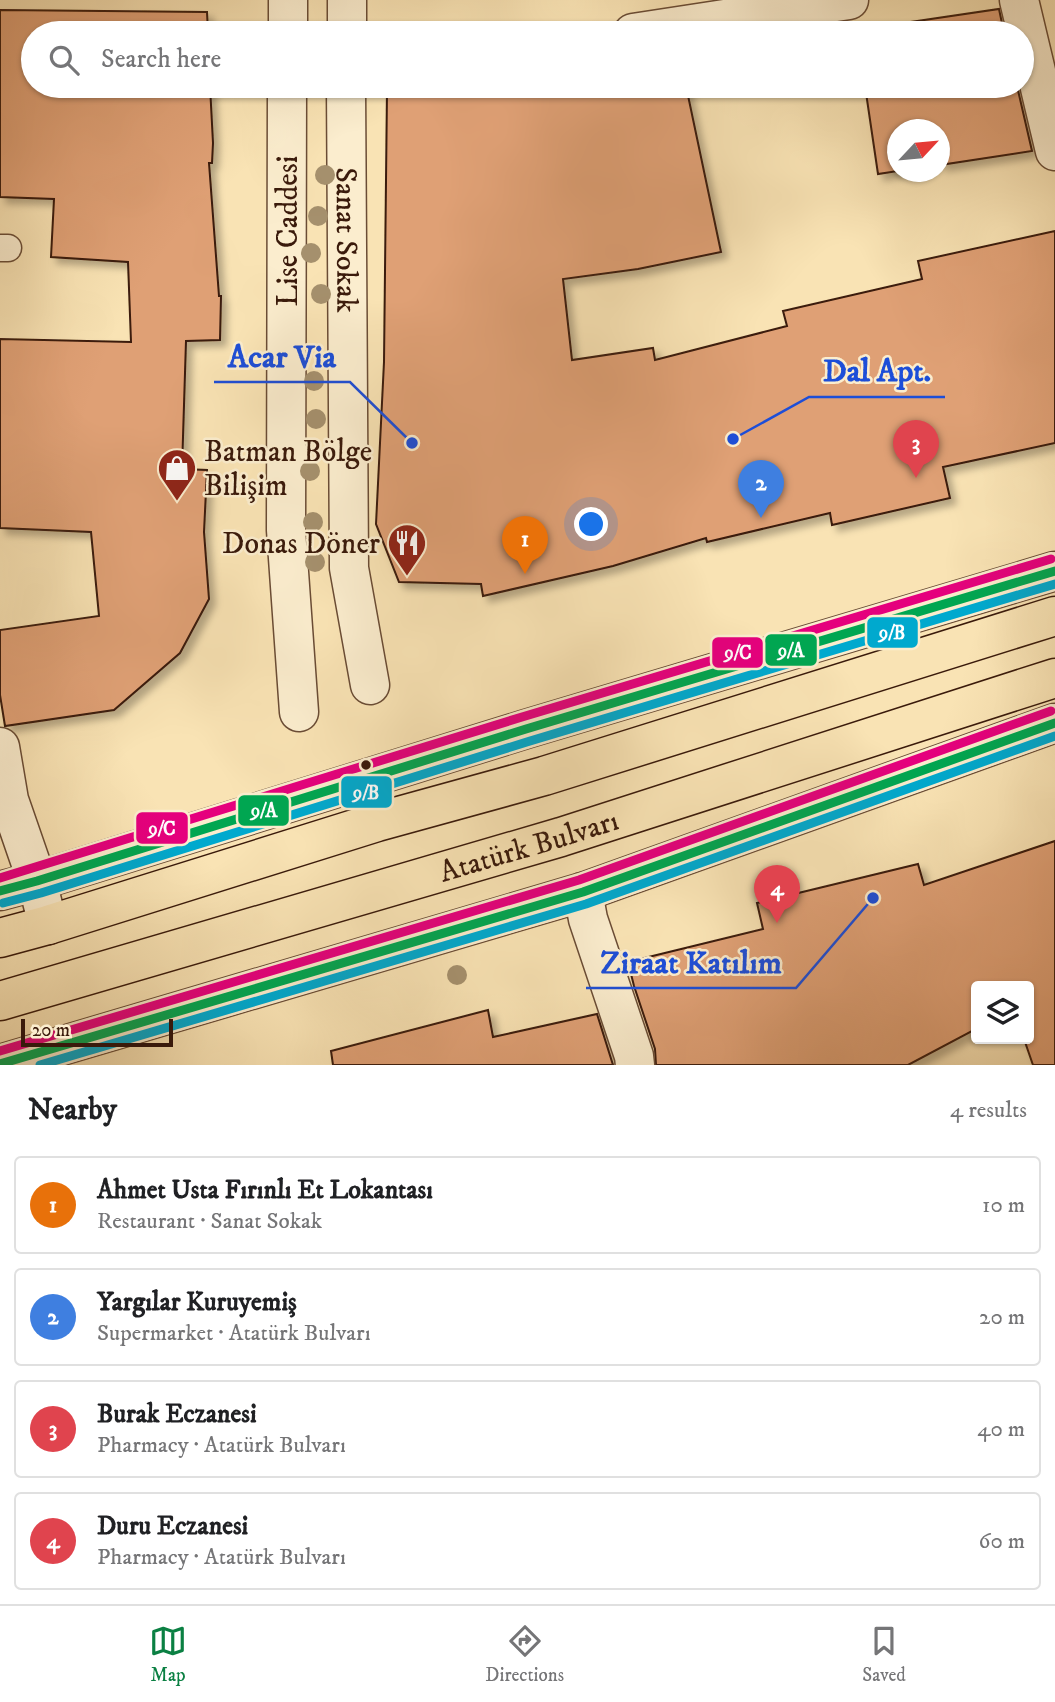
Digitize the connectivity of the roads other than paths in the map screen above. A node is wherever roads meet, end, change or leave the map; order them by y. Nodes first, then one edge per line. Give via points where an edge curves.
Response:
1 (288, 0) edge
2 (347, 0) edge
3 (849, 0) edge
4 (1019, 0) edge
5 (288, 21) edge
6 (347, 21) edge
7 (712, 21) edge
8 (1024, 21) edge
9 (1034, 63) edge
10 (287, 98) edge
11 (346, 98) edge
12 (1055, 151) edge
13 (1055, 571) edge
14 (1055, 616) edge
15 (1055, 678) edge
16 (370, 685) dead end
17 (299, 712) dead end
18 (1055, 723) edge
19 (0, 747) edge
20 (37, 881) junction
21 (0, 891) edge
22 (583, 892) junction
23 (48, 925) junction
24 (0, 938) edge
25 (0, 1001) edge
26 (3, 1064) edge
27 (635, 1065) edge

1 - 5 street
2 - 6 street
3 - 7 street
4 - 8 street
9 - 12 street
10 - 17 street, Lise Caddesi via 286,530
11 - 16 street, Sanat Sokak via 349,568
13 - 20 street
14 - 23 main road, Atatürk Bulvarı
15 - 25 main road, Atatürk Bulvarı via 561,837
18 - 22 street
19 - 20 street via 9,800
20 - 21 street
20 - 23 street
22 - 26 street
22 - 27 street
23 - 24 main road, Atatürk Bulvarı

